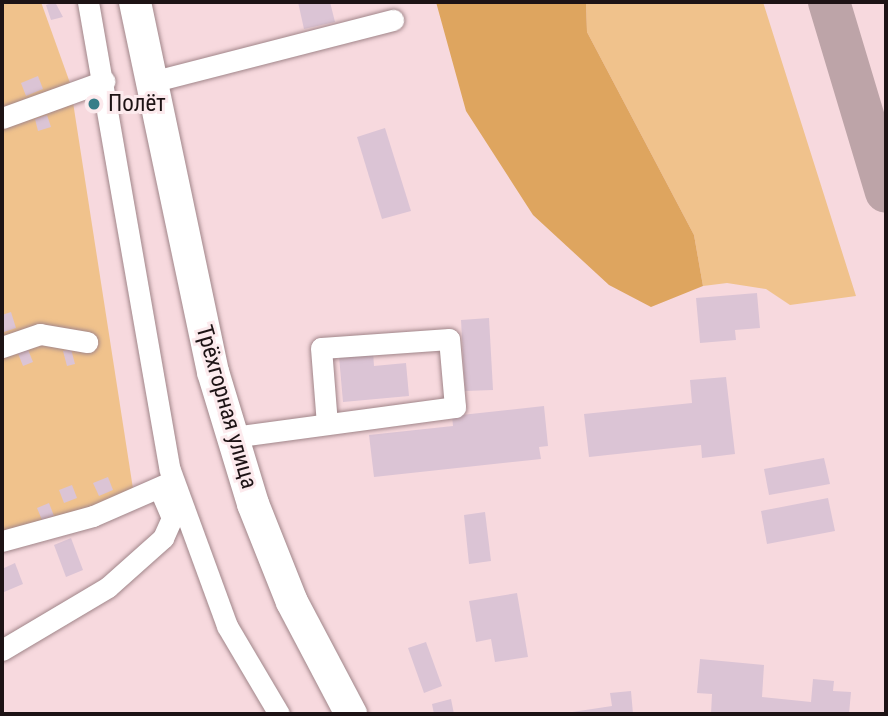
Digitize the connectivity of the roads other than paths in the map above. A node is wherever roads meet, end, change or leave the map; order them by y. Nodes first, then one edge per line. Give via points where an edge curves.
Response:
1 (88, 2) edge
2 (135, 2) edge
3 (393, 20) dead end
4 (104, 81) junction
5 (151, 82) junction
6 (2, 118) edge
7 (87, 342) dead end
8 (2, 347) edge
9 (327, 424) junction
10 (233, 437) junction
11 (167, 484) junction
12 (2, 541) edge
13 (2, 650) edge
14 (279, 714) edge
15 (351, 714) edge

1 - 4 street
2 - 5 highway, Трёхгорная улица
3 - 5 street
4 - 6 street
4 - 11 street
5 - 10 highway, Трёхгорная улица via 213,372
7 - 8 street via 40,334
9 - 9 street via 455,407 449,339 321,348
9 - 10 street
10 - 15 highway, Трёхгорная улица via 292,602
11 - 12 street via 93,516
11 - 13 street via 172,518 163,538 108,587
11 - 14 street via 227,626

